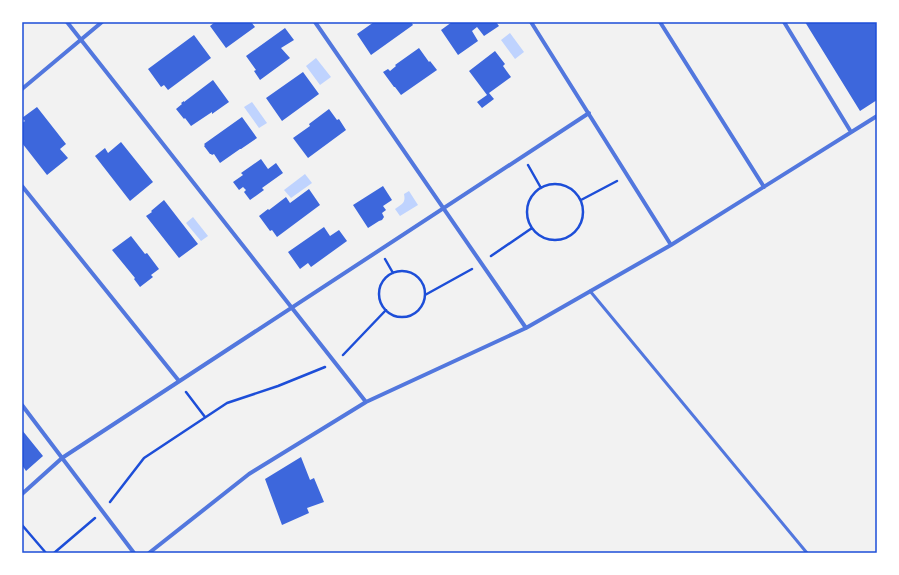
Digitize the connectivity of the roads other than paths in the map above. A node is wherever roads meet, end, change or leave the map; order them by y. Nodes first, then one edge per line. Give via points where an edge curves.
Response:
1 (67, 22) edge
2 (102, 22) edge
3 (315, 22) edge
4 (531, 22) edge
5 (660, 22) edge
6 (784, 22) edge
7 (81, 40) junction
8 (22, 89) edge
9 (589, 113) junction
10 (877, 116) edge
11 (852, 132) junction
12 (22, 186) edge
13 (764, 187) junction
14 (444, 208) junction
15 (671, 245) junction
16 (590, 291) junction
17 (291, 308) junction
18 (526, 328) junction
19 (179, 382) junction
20 (366, 402) junction
21 (22, 405) edge
22 (62, 458) junction
23 (22, 494) edge
24 (134, 553) edge
25 (150, 553) edge
26 (807, 553) edge

1 - 7 street
2 - 7 street
3 - 14 street
4 - 9 street
5 - 13 street
6 - 11 street
7 - 8 street
7 - 17 street
9 - 14 street
9 - 15 street
10 - 11 street
11 - 13 street
12 - 19 street
13 - 15 street
14 - 17 street
14 - 18 street
15 - 16 street
16 - 18 street
16 - 26 lane
17 - 19 street
17 - 20 street
18 - 20 street
19 - 22 street
20 - 25 street via 249,474
21 - 22 street
22 - 23 street
22 - 24 street

